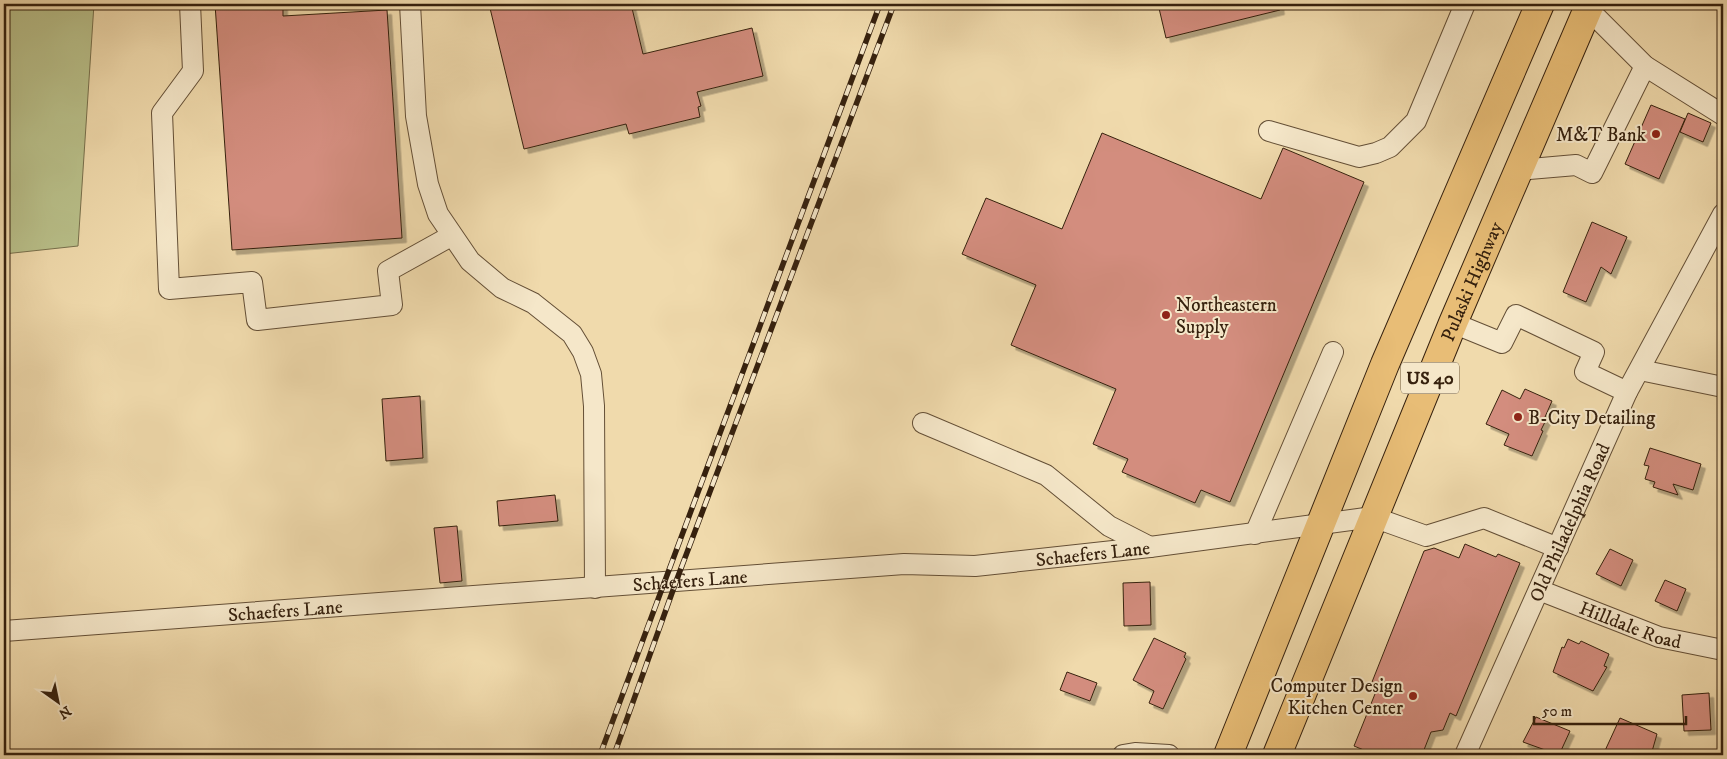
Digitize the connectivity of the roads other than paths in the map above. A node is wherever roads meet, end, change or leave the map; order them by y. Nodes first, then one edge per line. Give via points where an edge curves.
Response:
1 (190, 4) edge
2 (410, 4) edge
3 (1465, 4) edge
4 (1540, 4) edge
5 (1589, 6) edge
6 (1645, 66) junction
7 (1723, 115) edge
8 (1269, 131) dead end
9 (1518, 170) junction
10 (1723, 214) edge
11 (451, 236) junction
12 (1453, 323) junction
13 (1333, 352) dead end
14 (1640, 370) junction
15 (1723, 387) edge
16 (1627, 392) junction
17 (923, 423) dead end
18 (1373, 516) junction
19 (1320, 525) junction
20 (1254, 534) junction
21 (1150, 547) junction
22 (1558, 548) junction
23 (595, 588) junction
24 (1539, 590) junction
25 (4, 631) edge
26 (1723, 650) edge
27 (1123, 755) edge
28 (1169, 755) edge
29 (1228, 755) edge
30 (1277, 755) edge
31 (1465, 755) edge

1 - 11 street via 193,71 162,113 170,289 252,282 257,320 392,305 388,271
2 - 11 street via 416,116 423,159 438,214
3 - 8 street via 1416,122 1390,147 1358,157
4 - 19 highway, US 40 via 1385,364
5 - 6 street
5 - 9 highway, Pulaski Highway / US 40
6 - 7 street
6 - 9 street via 1592,173 1576,165
9 - 12 highway, Pulaski Highway / US 40
10 - 14 street, Old Philadelphia Road
11 - 23 street via 470,261 502,288 533,303 560,323 572,334 583,352 591,374 594,406
12 - 16 street via 1502,343 1516,315 1594,352 1585,372
12 - 18 highway, Pulaski Highway / US 40
13 - 20 street
14 - 15 street
14 - 16 street, Old Philadelphia Road
16 - 22 street, Old Philadelphia Road
17 - 21 street via 1046,475 1110,526
18 - 19 street, Schaefers Lane
18 - 22 street via 1426,536 1484,518
18 - 30 highway, Pulaski Highway / US 40
19 - 20 street, Schaefers Lane
19 - 29 highway, US 40
20 - 21 street, Schaefers Lane
21 - 23 street, Schaefers Lane via 975,566 904,564 677,579
22 - 24 street, Old Philadelphia Road
23 - 25 street, Schaefers Lane
24 - 26 street, Hilldale Road via 1659,637
24 - 31 street, Old Philadelphia Road
27 - 28 street

